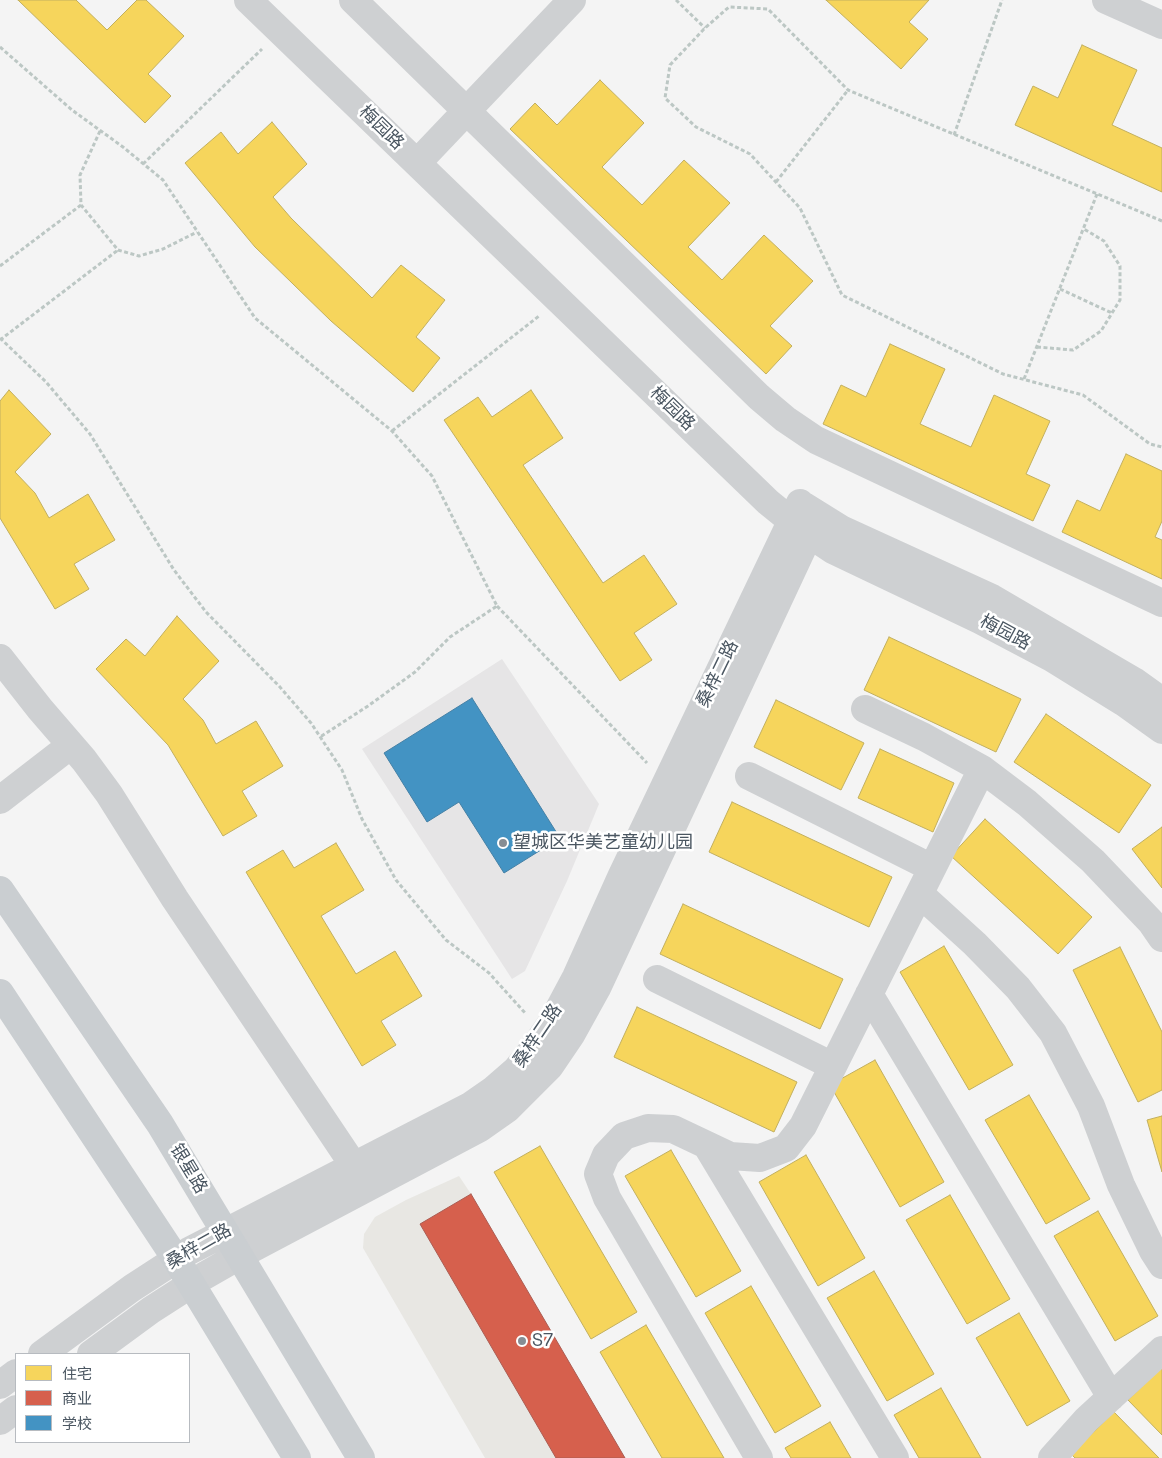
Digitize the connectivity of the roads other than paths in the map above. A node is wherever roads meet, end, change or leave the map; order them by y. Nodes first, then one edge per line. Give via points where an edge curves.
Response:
1 (248, 0) edge
2 (266, 0) edge
3 (353, 0) edge
4 (572, 0) edge
5 (1106, 0) edge
6 (1162, 25) edge
7 (466, 112) junction
8 (421, 158) junction
9 (805, 518) junction
10 (1162, 603) edge
11 (0, 658) edge
12 (1162, 701) edge
13 (865, 709) dead end
14 (1162, 730) edge
15 (71, 745) junction
16 (982, 769) junction
17 (749, 776) dead end
18 (0, 800) edge
19 (932, 868) junction
20 (0, 890) edge
21 (920, 894) junction
22 (1162, 938) edge
23 (657, 979) dead end
24 (0, 993) edge
25 (870, 994) junction
26 (833, 1066) junction
27 (707, 1146) junction
28 (354, 1166) junction
29 (225, 1231) junction
30 (240, 1256) junction
31 (176, 1260) junction
32 (1162, 1265) edge
33 (191, 1284) junction
34 (1162, 1350) edge
35 (43, 1353) edge
36 (92, 1353) edge
37 (15, 1375) edge
38 (0, 1386) edge
39 (1111, 1397) junction
40 (15, 1410) edge
41 (0, 1421) edge
42 (297, 1458) edge
43 (361, 1458) edge
44 (759, 1458) edge
45 (895, 1458) edge
46 (1052, 1458) edge

1 - 8 street, 梅园路
2 - 8 street, 梅园路
3 - 7 street
4 - 7 street
5 - 6 street
7 - 8 street
7 - 10 street via 759,397 786,419 816,440
8 - 9 street, 梅园路 via 735,452 780,488
8 - 9 street, 梅园路 via 560,301 768,502
9 - 12 street, 梅园路 via 841,529 992,598 1134,681
9 - 14 street, 梅园路 via 832,550 1052,658
9 - 28 street, 桑梓二路 via 666,782 576,977 544,1034 516,1070 494,1090 470,1106
9 - 30 street, 桑梓二路 via 597,988 572,1036 550,1066 507,1110 480,1128
11 - 15 street
13 - 16 street
15 - 18 street
15 - 28 street via 109,794 175,899
16 - 19 street
16 - 22 street via 1027,803 1093,861 1152,922
17 - 19 street
19 - 21 street
20 - 29 main road, 银星路 via 160,1124
21 - 25 street
21 - 32 street via 1018,988 1052,1034 1091,1106 1121,1185
23 - 26 street
24 - 31 main road
25 - 26 street
25 - 39 street
26 - 27 street via 804,1126 786,1148 760,1158 730,1156
27 - 44 street via 673,1129 648,1128 624,1136 606,1155 598,1174 607,1198
27 - 45 street
28 - 29 street, 桑梓二路
29 - 30 main road, 银星路
29 - 31 street, 桑梓二路
30 - 33 street, 桑梓二路
30 - 43 main road, 银星路
31 - 33 main road
31 - 35 street, 桑梓二路
33 - 36 street, 桑梓二路
33 - 42 main road
34 - 39 street
37 - 38 street
39 - 46 street
40 - 41 street

